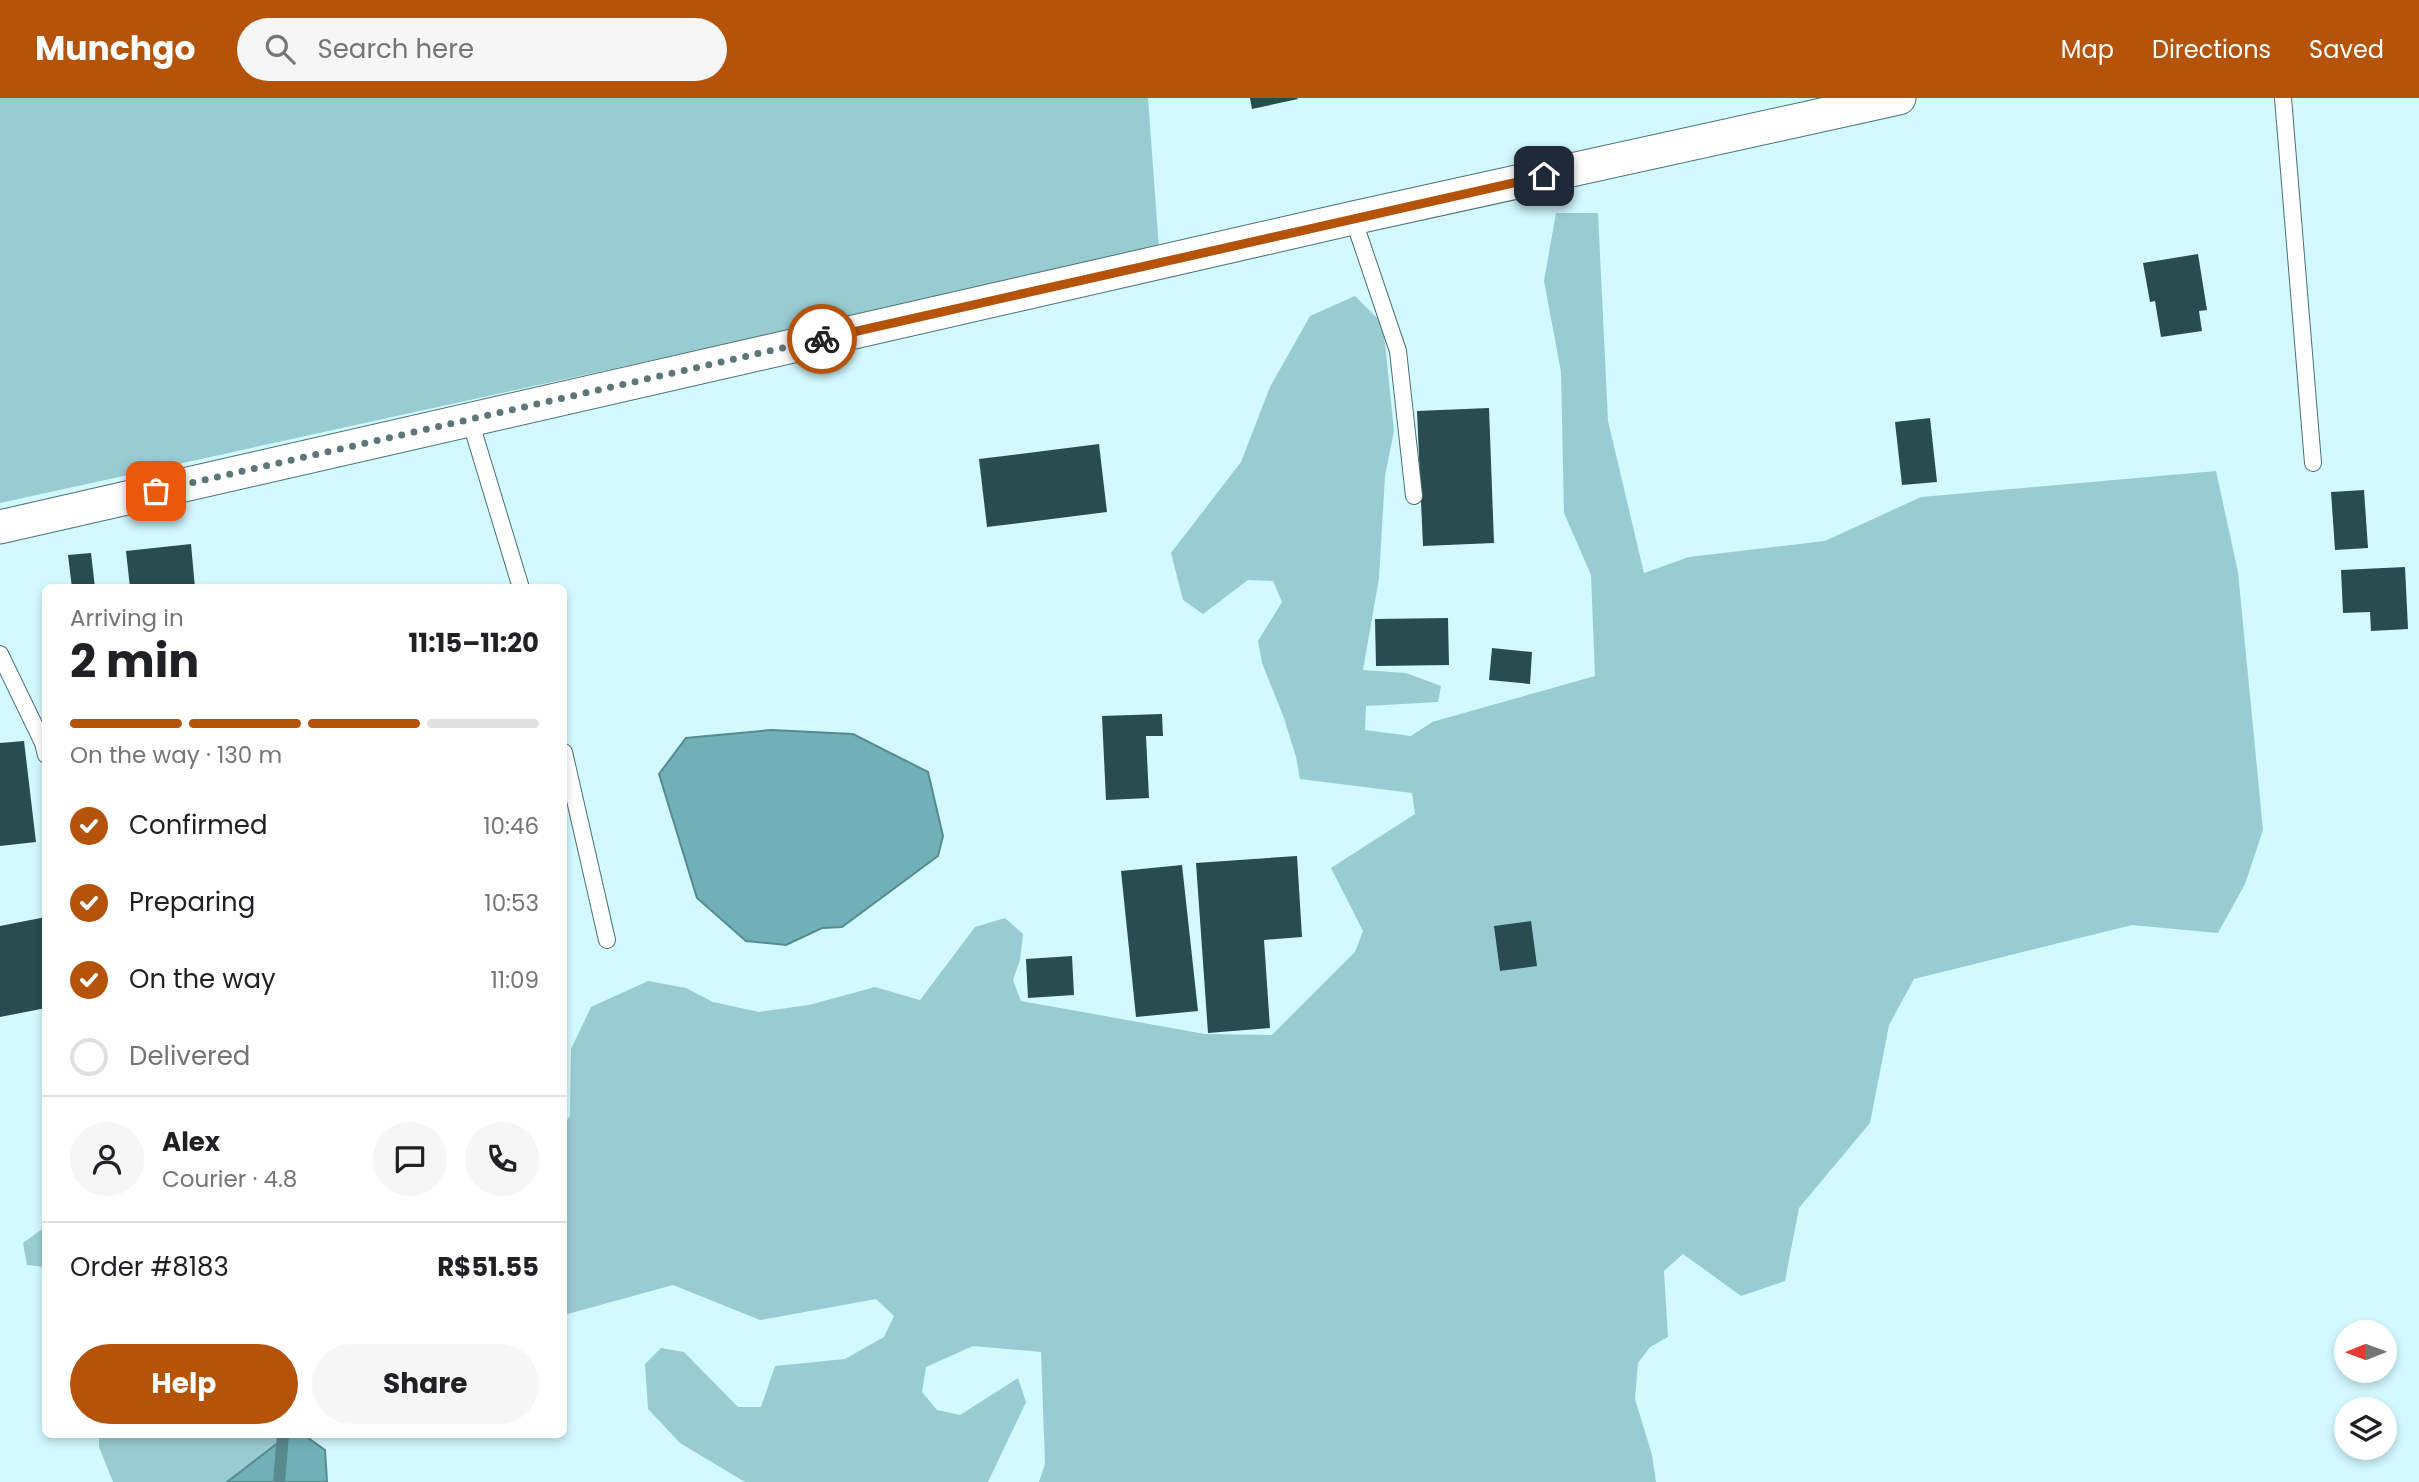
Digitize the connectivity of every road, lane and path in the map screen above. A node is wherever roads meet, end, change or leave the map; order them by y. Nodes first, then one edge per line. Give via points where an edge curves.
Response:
1 (1899, 98) edge
2 (2283, 98) edge
3 (1353, 218) junction
4 (470, 420) junction
5 (2314, 463) dead end
6 (1414, 496) dead end
7 (0, 527) edge
8 (520, 584) edge
9 (0, 654) edge
10 (42, 741) edge
11 (567, 765) edge
12 (607, 940) dead end

1 - 3 street
2 - 5 lane
3 - 4 street
3 - 6 lane via 1398,351
4 - 7 street
4 - 8 lane
9 - 10 lane
11 - 12 lane

